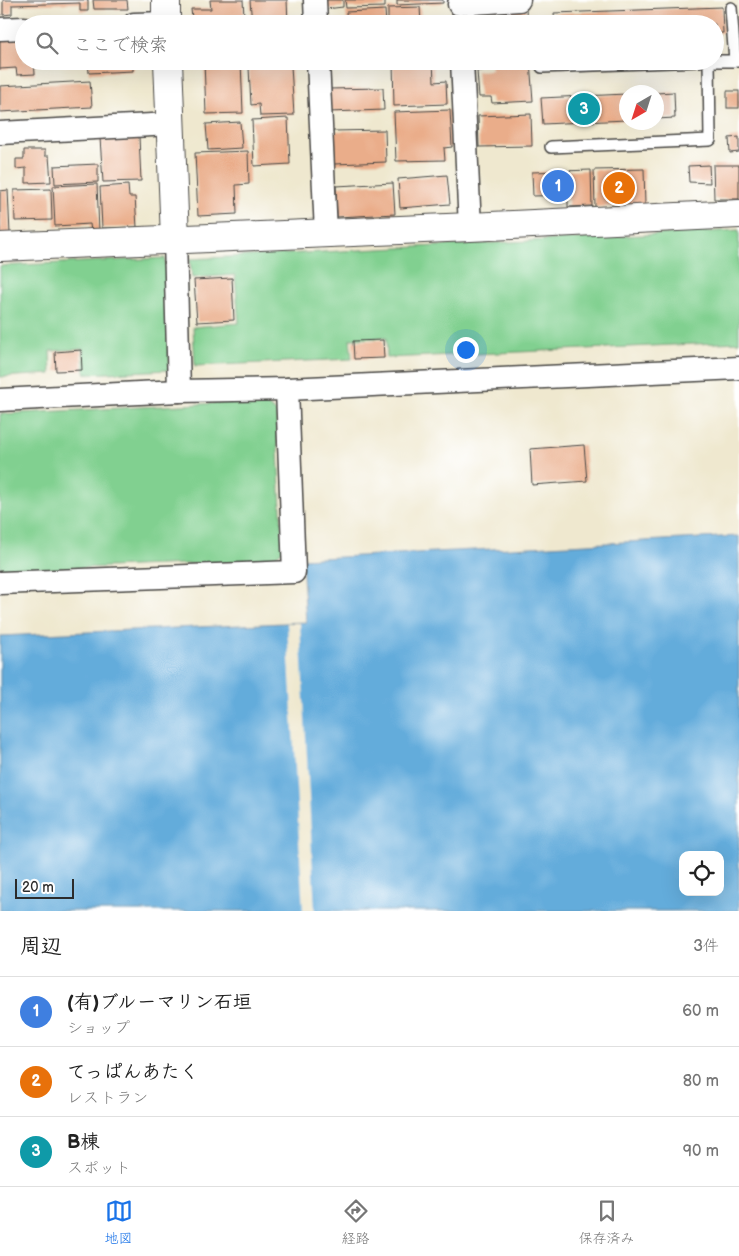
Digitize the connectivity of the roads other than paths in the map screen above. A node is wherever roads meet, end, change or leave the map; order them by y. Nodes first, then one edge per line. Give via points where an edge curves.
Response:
1 (315, 0) edge
2 (519, 0) edge
3 (731, 8) dead end
4 (459, 9) edge
5 (316, 15) edge
6 (15, 28) edge
7 (0, 29) edge
8 (724, 61) edge
9 (737, 61) edge
10 (168, 70) edge
11 (318, 70) edge
12 (462, 70) edge
13 (709, 70) edge
14 (171, 124) junction
15 (0, 133) edge
16 (551, 147) dead end
17 (739, 214) edge
18 (470, 227) junction
19 (326, 233) junction
20 (175, 239) junction
21 (0, 247) edge
22 (739, 368) edge
23 (287, 389) junction
24 (179, 391) junction
25 (0, 400) edge
26 (0, 583) edge

1 - 5 street
2 - 4 street
3 - 9 lane
6 - 7 street
8 - 9 lane
10 - 14 street
11 - 19 street
12 - 18 street
13 - 16 lane via 710,140
14 - 15 street
14 - 20 street
17 - 18 street
18 - 19 street
19 - 20 street
20 - 21 street
20 - 24 street
22 - 23 street
23 - 24 street
23 - 26 street via 294,572
24 - 25 street

